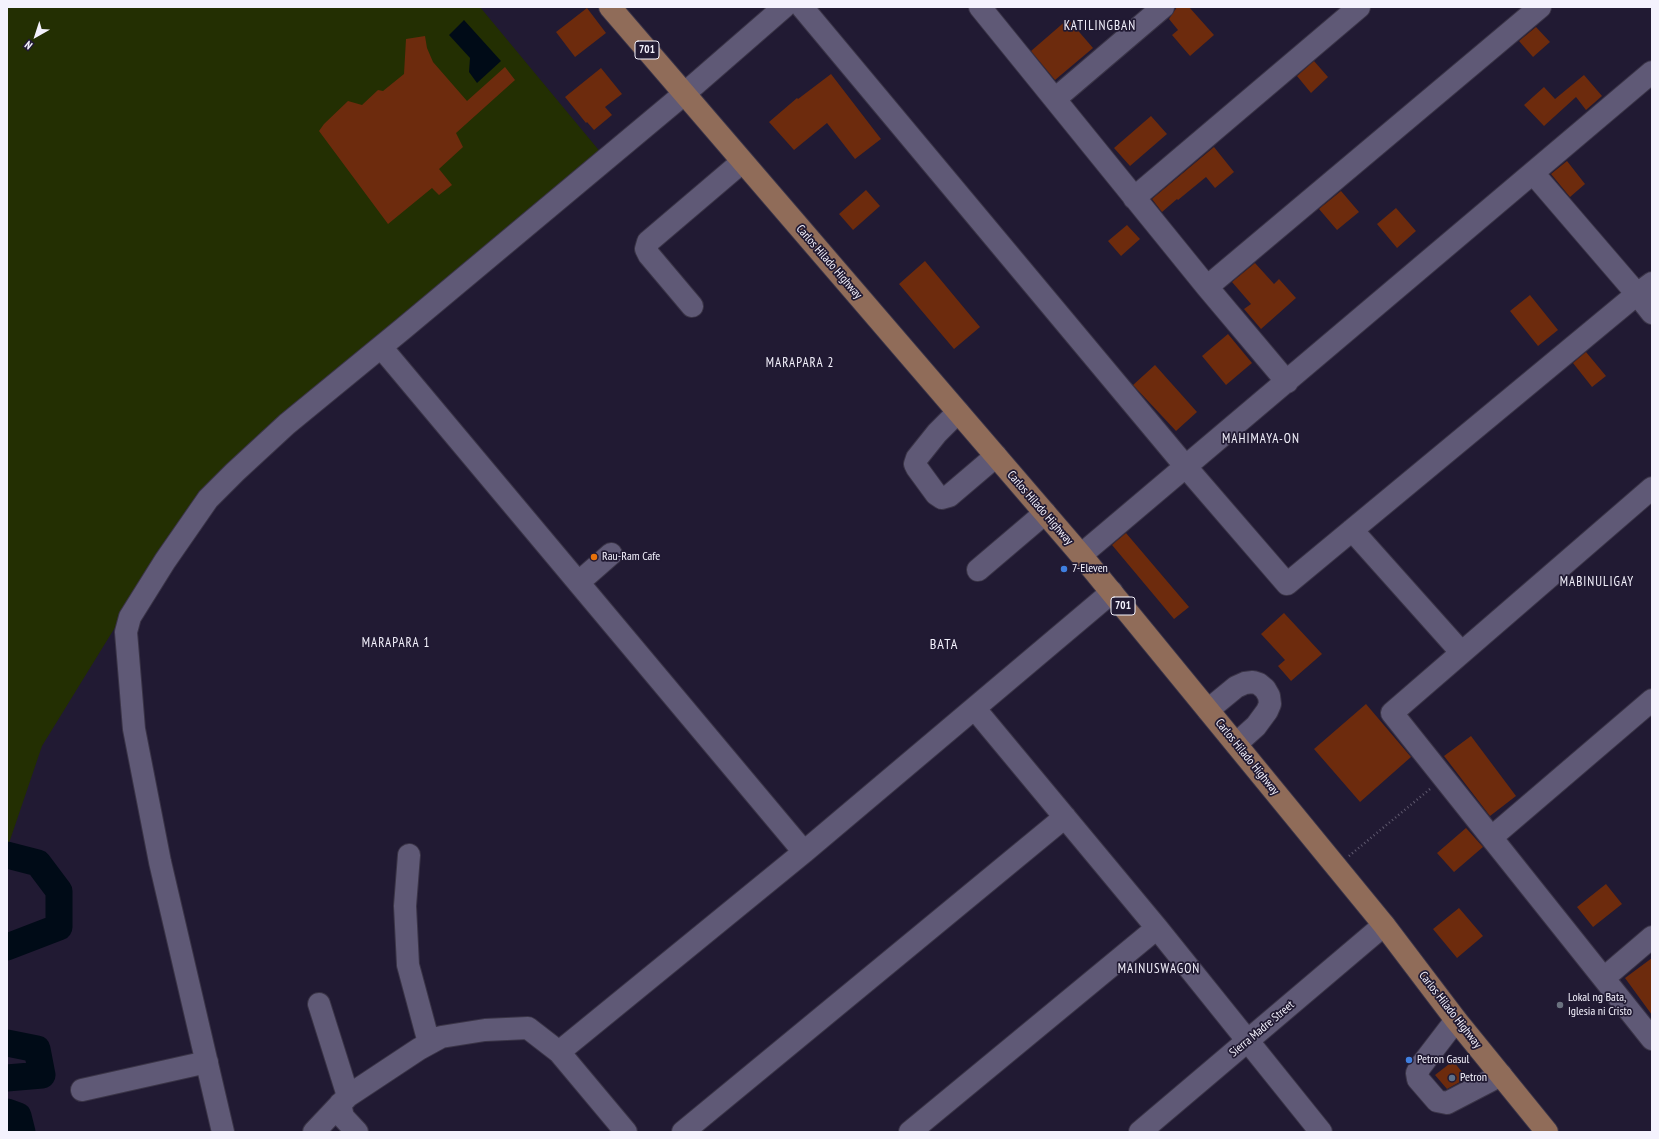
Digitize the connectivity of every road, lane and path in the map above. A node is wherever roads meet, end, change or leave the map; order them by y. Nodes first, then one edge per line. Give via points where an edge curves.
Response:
1 (610, 7) edge
2 (784, 7) edge
3 (802, 7) edge
4 (980, 7) edge
5 (1163, 7) edge
6 (1359, 7) edge
7 (1540, 7) edge
8 (1652, 72) edge
9 (684, 94) junction
10 (1055, 99) junction
11 (742, 162) junction
12 (1533, 173) junction
13 (1134, 198) junction
14 (1207, 287) junction
15 (1645, 288) edge
16 (692, 306) dead end
17 (1652, 313) edge
18 (381, 346) junction
19 (1287, 382) junction
20 (958, 412) junction
21 (996, 456) junction
22 (1186, 467) junction
23 (1652, 488) edge
24 (1045, 513) junction
25 (1352, 530) junction
26 (611, 554) dead end
27 (1082, 555) junction
28 (978, 570) dead end
29 (579, 582) junction
30 (1112, 592) junction
31 (1461, 652) junction
32 (1652, 700) edge
33 (974, 709) junction
34 (1208, 710) junction
35 (1236, 744) junction
36 (1444, 777) junction
37 (1065, 817) junction
38 (1492, 837) junction
39 (804, 852) junction
40 (410, 855) dead end
41 (1336, 867) junction
42 (1384, 926) junction
43 (1157, 928) junction
44 (1652, 937) edge
45 (1604, 978) junction
46 (319, 1004) dead end
47 (1456, 1020) junction
48 (1652, 1039) edge
49 (1247, 1042) junction
50 (429, 1043) junction
51 (559, 1052) junction
52 (207, 1062) junction
53 (1501, 1075) junction
54 (82, 1090) dead end
55 (344, 1100) junction
56 (223, 1132) edge
57 (314, 1132) edge
58 (357, 1132) edge
59 (626, 1132) edge
60 (683, 1132) edge
61 (910, 1132) edge
62 (1140, 1132) edge
63 (1321, 1132) edge
64 (1547, 1132) edge

1 - 9 main road, Carlos Hilado Highway / 701
2 - 9 street
3 - 22 street
4 - 10 street
5 - 10 street
6 - 13 street
7 - 14 street
8 - 12 street
9 - 11 main road, Carlos Hilado Highway / 701
9 - 18 street
10 - 13 street
11 - 16 street via 648,242 646,249 649,255
11 - 20 main road, Carlos Hilado Highway / 701
12 - 15 street
12 - 19 street
13 - 14 street
14 - 19 street
15 - 17 street
15 - 25 street
18 - 29 street
18 - 52 street via 287,424 208,499 165,561 126,626 134,729 163,876
19 - 22 street
20 - 21 main road, Carlos Hilado Highway / 701
20 - 21 street via 936,433 916,458 917,468 936,494 942,498 949,496
21 - 24 main road, Carlos Hilado Highway / 701
22 - 25 street via 1287,584
22 - 27 street
23 - 31 street
24 - 27 main road, Carlos Hilado Highway / 701
24 - 28 street
25 - 31 street
26 - 29 street
27 - 30 main road, Carlos Hilado Highway / 701
29 - 39 street
30 - 33 street
30 - 34 main road, Carlos Hilado Highway / 701
31 - 36 street via 1392,713
32 - 38 street
33 - 37 street
33 - 39 street
34 - 35 main road, Carlos Hilado Highway / 701
34 - 35 street via 1236,687 1245,683 1253,682 1265,689 1270,704 1267,711
35 - 41 main road, Carlos Hilado Highway / 701
36 - 38 street
36 - 41 path
37 - 43 street
37 - 60 street
38 - 45 street
39 - 51 street
40 - 50 street via 405,906 408,965
41 - 42 main road, Carlos Hilado Highway / 701
42 - 47 main road, Carlos Hilado Highway / 701
42 - 49 street, Sierra Madre Street
43 - 49 street
43 - 61 street
44 - 45 street
45 - 48 street
46 - 55 street
47 - 53 main road, Carlos Hilado Highway / 701
47 - 53 street via 1420,1067 1418,1079 1437,1101 1447,1103
49 - 62 street, Sierra Madre Street
49 - 63 street
50 - 51 street via 442,1037 485,1030 528,1028
50 - 55 street
51 - 59 street
52 - 54 street
52 - 56 street
53 - 64 main road, Carlos Hilado Highway / 701
55 - 57 street
55 - 58 street via 343,1117

